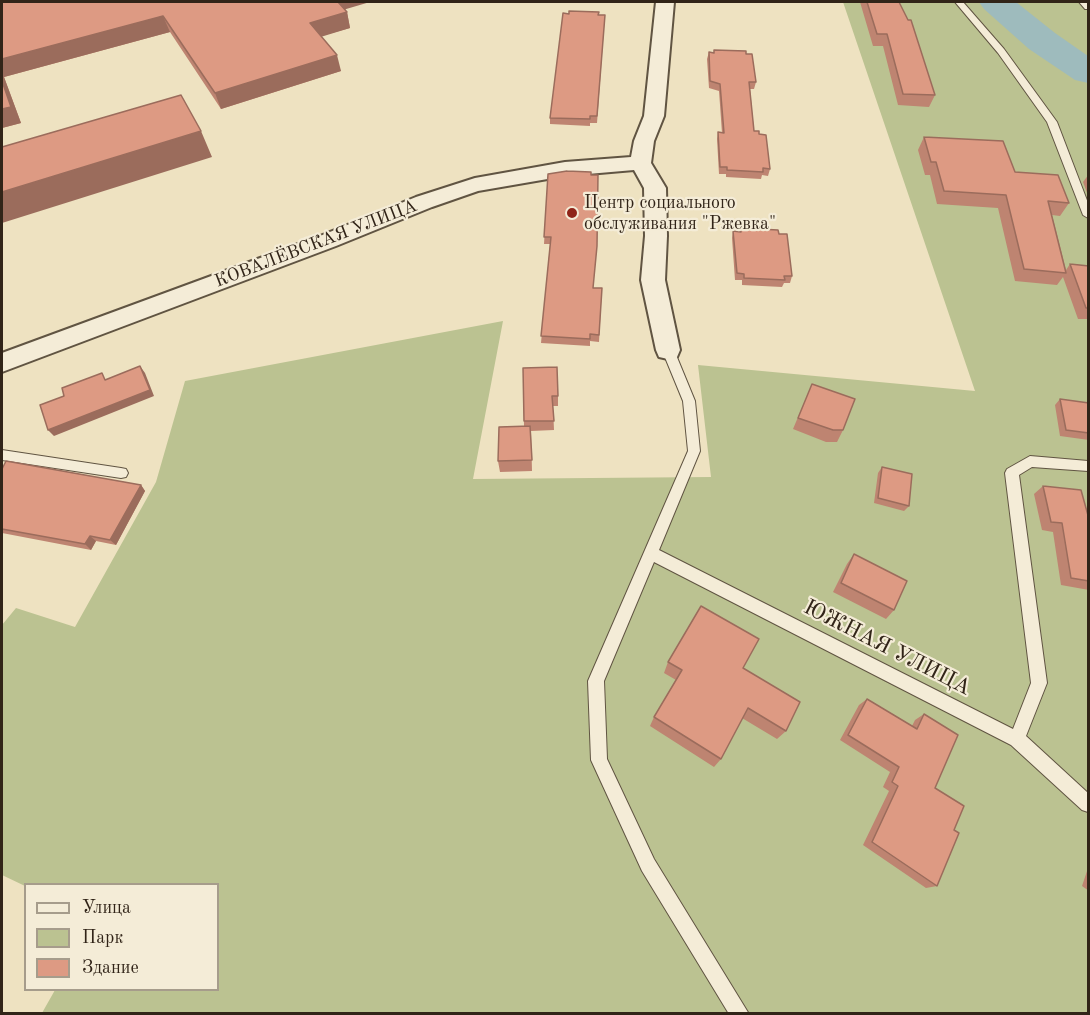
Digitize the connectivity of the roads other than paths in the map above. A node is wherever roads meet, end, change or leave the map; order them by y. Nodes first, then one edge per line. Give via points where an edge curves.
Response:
1 (665, 2) edge
2 (959, 2) edge
3 (1083, 2) edge
4 (1089, 7) edge
5 (641, 163) junction
6 (1089, 215) edge
7 (668, 350) joint
8 (2, 363) edge
9 (2, 456) edge
10 (1089, 466) edge
11 (122, 473) dead end
12 (650, 553) junction
13 (1017, 739) junction
14 (1089, 804) edge
15 (740, 1014) edge

1 - 5 street via 654,116
2 - 6 lane via 1001,51 1052,122
3 - 4 lane
5 - 7 street via 655,188 653,280
5 - 8 street, КОВАЛЁВСКАЯ УЛИЦА via 565,169 465,189
7 - 12 lane via 689,401 694,451
9 - 11 lane
10 - 13 lane via 1030,461 1012,472 1039,683
12 - 13 lane, ЮЖНАЯ УЛИЦА
12 - 15 lane via 596,681 599,760 648,865
13 - 14 lane, ЮЖНАЯ УЛИЦА

